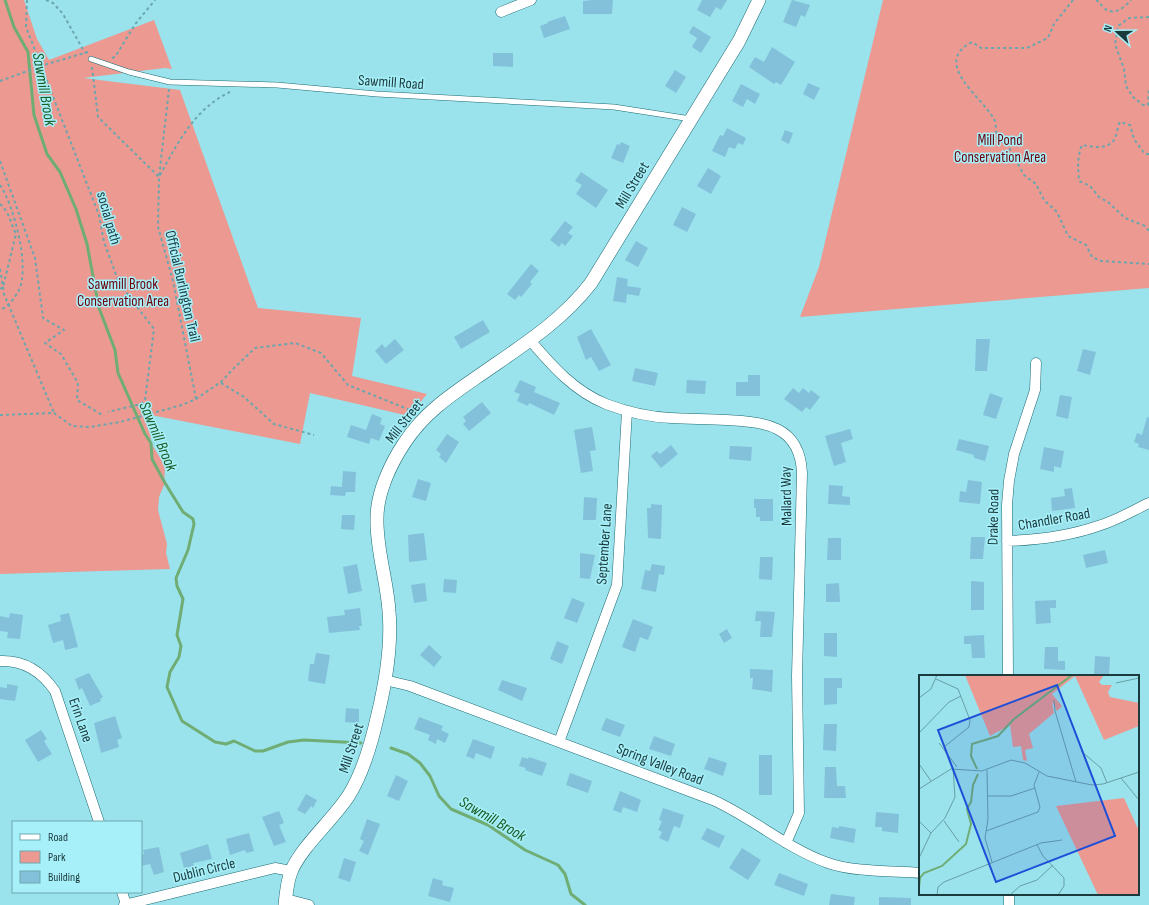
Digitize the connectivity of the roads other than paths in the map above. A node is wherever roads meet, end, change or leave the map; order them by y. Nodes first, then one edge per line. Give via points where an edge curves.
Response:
1 (531, 0) edge
2 (759, 0) edge
3 (501, 12) dead end
4 (91, 59) road end
5 (691, 119) junction
6 (530, 340) junction
7 (1036, 363) dead end
8 (627, 411) junction
9 (1149, 503) edge
10 (1007, 541) junction
11 (0, 661) edge
12 (1008, 675) edge
13 (385, 680) junction
14 (559, 742) junction
15 (99, 821) edge
16 (786, 843) junction
17 (291, 871) junction
18 (919, 873) edge
19 (122, 893) edge
20 (286, 902) edge
21 (125, 905) edge
22 (309, 905) edge

1 - 3 street
2 - 5 street, Mill Street via 740,41
4 - 5 lane, Sawmill Road via 170,82 245,84 614,108
5 - 6 street, Mill Street via 591,283 552,325
6 - 8 street, Mallard Way via 569,382 595,399
6 - 13 street, Mill Street via 446,398 411,433 396,458 378,504 378,534 390,611
7 - 10 street, Drake Road via 1036,390 1011,468
8 - 14 street, September Lane via 617,585
8 - 16 street, Mallard Way via 656,417 763,423 782,432 790,439 798,453 802,473 797,676 799,811
9 - 10 street, Chandler Road via 1099,526 1054,537
10 - 12 street, Drake Road
11 - 15 street, Erin Lane via 17,662 30,667 47,680 55,691
13 - 14 street, Spring Valley Road via 410,686
13 - 17 street, Mill Street via 374,730 355,786 338,812 298,858
14 - 16 street, Spring Valley Road via 740,812
16 - 18 street, Spring Valley Road via 834,865
17 - 20 street, Mill Street
17 - 21 street, Dublin Circle via 275,868
19 - 21 street
20 - 22 street

